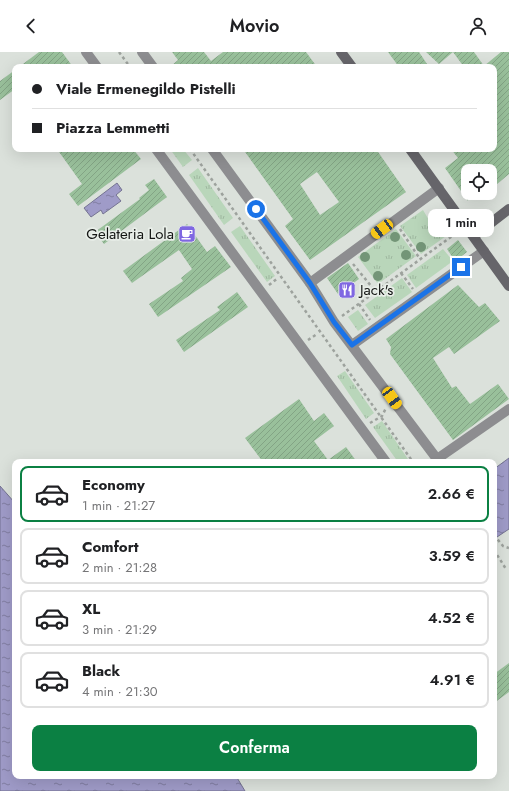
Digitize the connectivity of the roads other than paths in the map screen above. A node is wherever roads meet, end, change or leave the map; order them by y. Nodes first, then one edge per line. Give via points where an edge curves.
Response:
1 (86, 52) edge
2 (142, 52) edge
3 (341, 52) edge
4 (95, 64) edge
5 (151, 64) edge
6 (350, 64) edge
7 (158, 152) edge
8 (214, 152) edge
9 (412, 152) edge
10 (439, 188) junction
11 (509, 209) edge
12 (474, 236) junction
13 (484, 251) junction
14 (310, 283) junction
15 (509, 286) edge
16 (352, 345) junction
17 (509, 409) edge
18 (384, 459) edge

1 - 4 street
2 - 5 street
3 - 6 street
7 - 18 street
8 - 14 street
9 - 10 street
10 - 12 street
10 - 14 street
11 - 12 street
12 - 13 street
13 - 15 street
13 - 16 street
14 - 16 street via 334,322
16 - 17 street via 437,459

